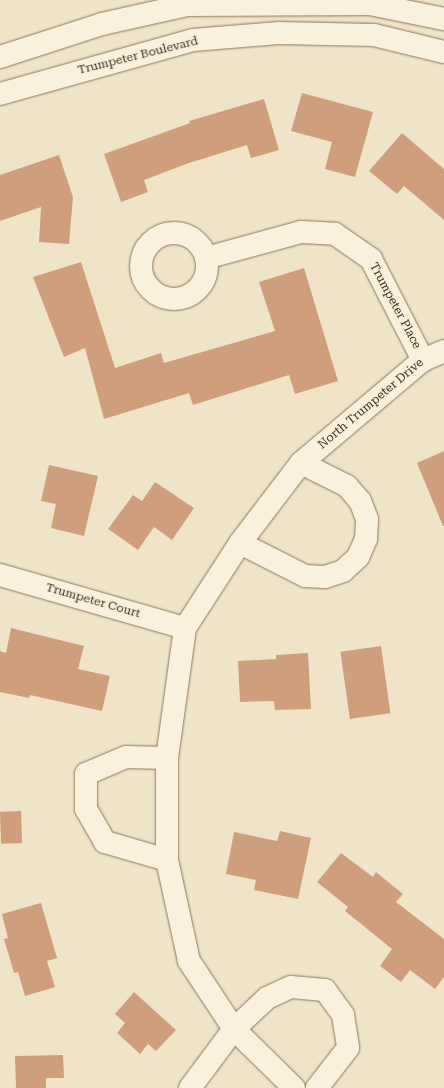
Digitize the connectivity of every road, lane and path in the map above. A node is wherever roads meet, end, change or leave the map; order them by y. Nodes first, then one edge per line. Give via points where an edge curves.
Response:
1 (444, 18) edge
2 (444, 52) edge
3 (0, 57) edge
4 (0, 94) edge
5 (206, 258) dead end
6 (444, 351) edge
7 (423, 360) junction
8 (301, 463) junction
9 (240, 542) junction
10 (0, 575) edge
11 (185, 628) junction
12 (167, 758) junction
13 (167, 860) junction
14 (234, 1029) junction
15 (190, 1088) edge
16 (294, 1088) edge
17 (316, 1088) edge

1 - 3 street via 370,4 187,5 102,24
2 - 4 street, Trumpeter Boulevard via 374,35 279,33 192,40
5 - 7 street, Trumpeter Place via 301,232 334,234 371,259
6 - 7 street, North Trumpeter Drive
7 - 8 street, North Trumpeter Drive
8 - 9 street, North Trumpeter Drive
8 - 9 street via 347,486 360,501 367,519 366,540 358,557 343,571 325,577 305,576
9 - 11 street, North Trumpeter Drive
10 - 11 street, Trumpeter Court
11 - 12 street, North Trumpeter Drive
12 - 13 street, North Trumpeter Drive
12 - 13 street via 126,756 86,774 86,809 105,842
13 - 14 street, North Trumpeter Drive via 189,961
14 - 15 street
14 - 16 street, North Trumpeter Drive
14 - 17 street via 267,998 291,987 325,990 343,1015 348,1048

